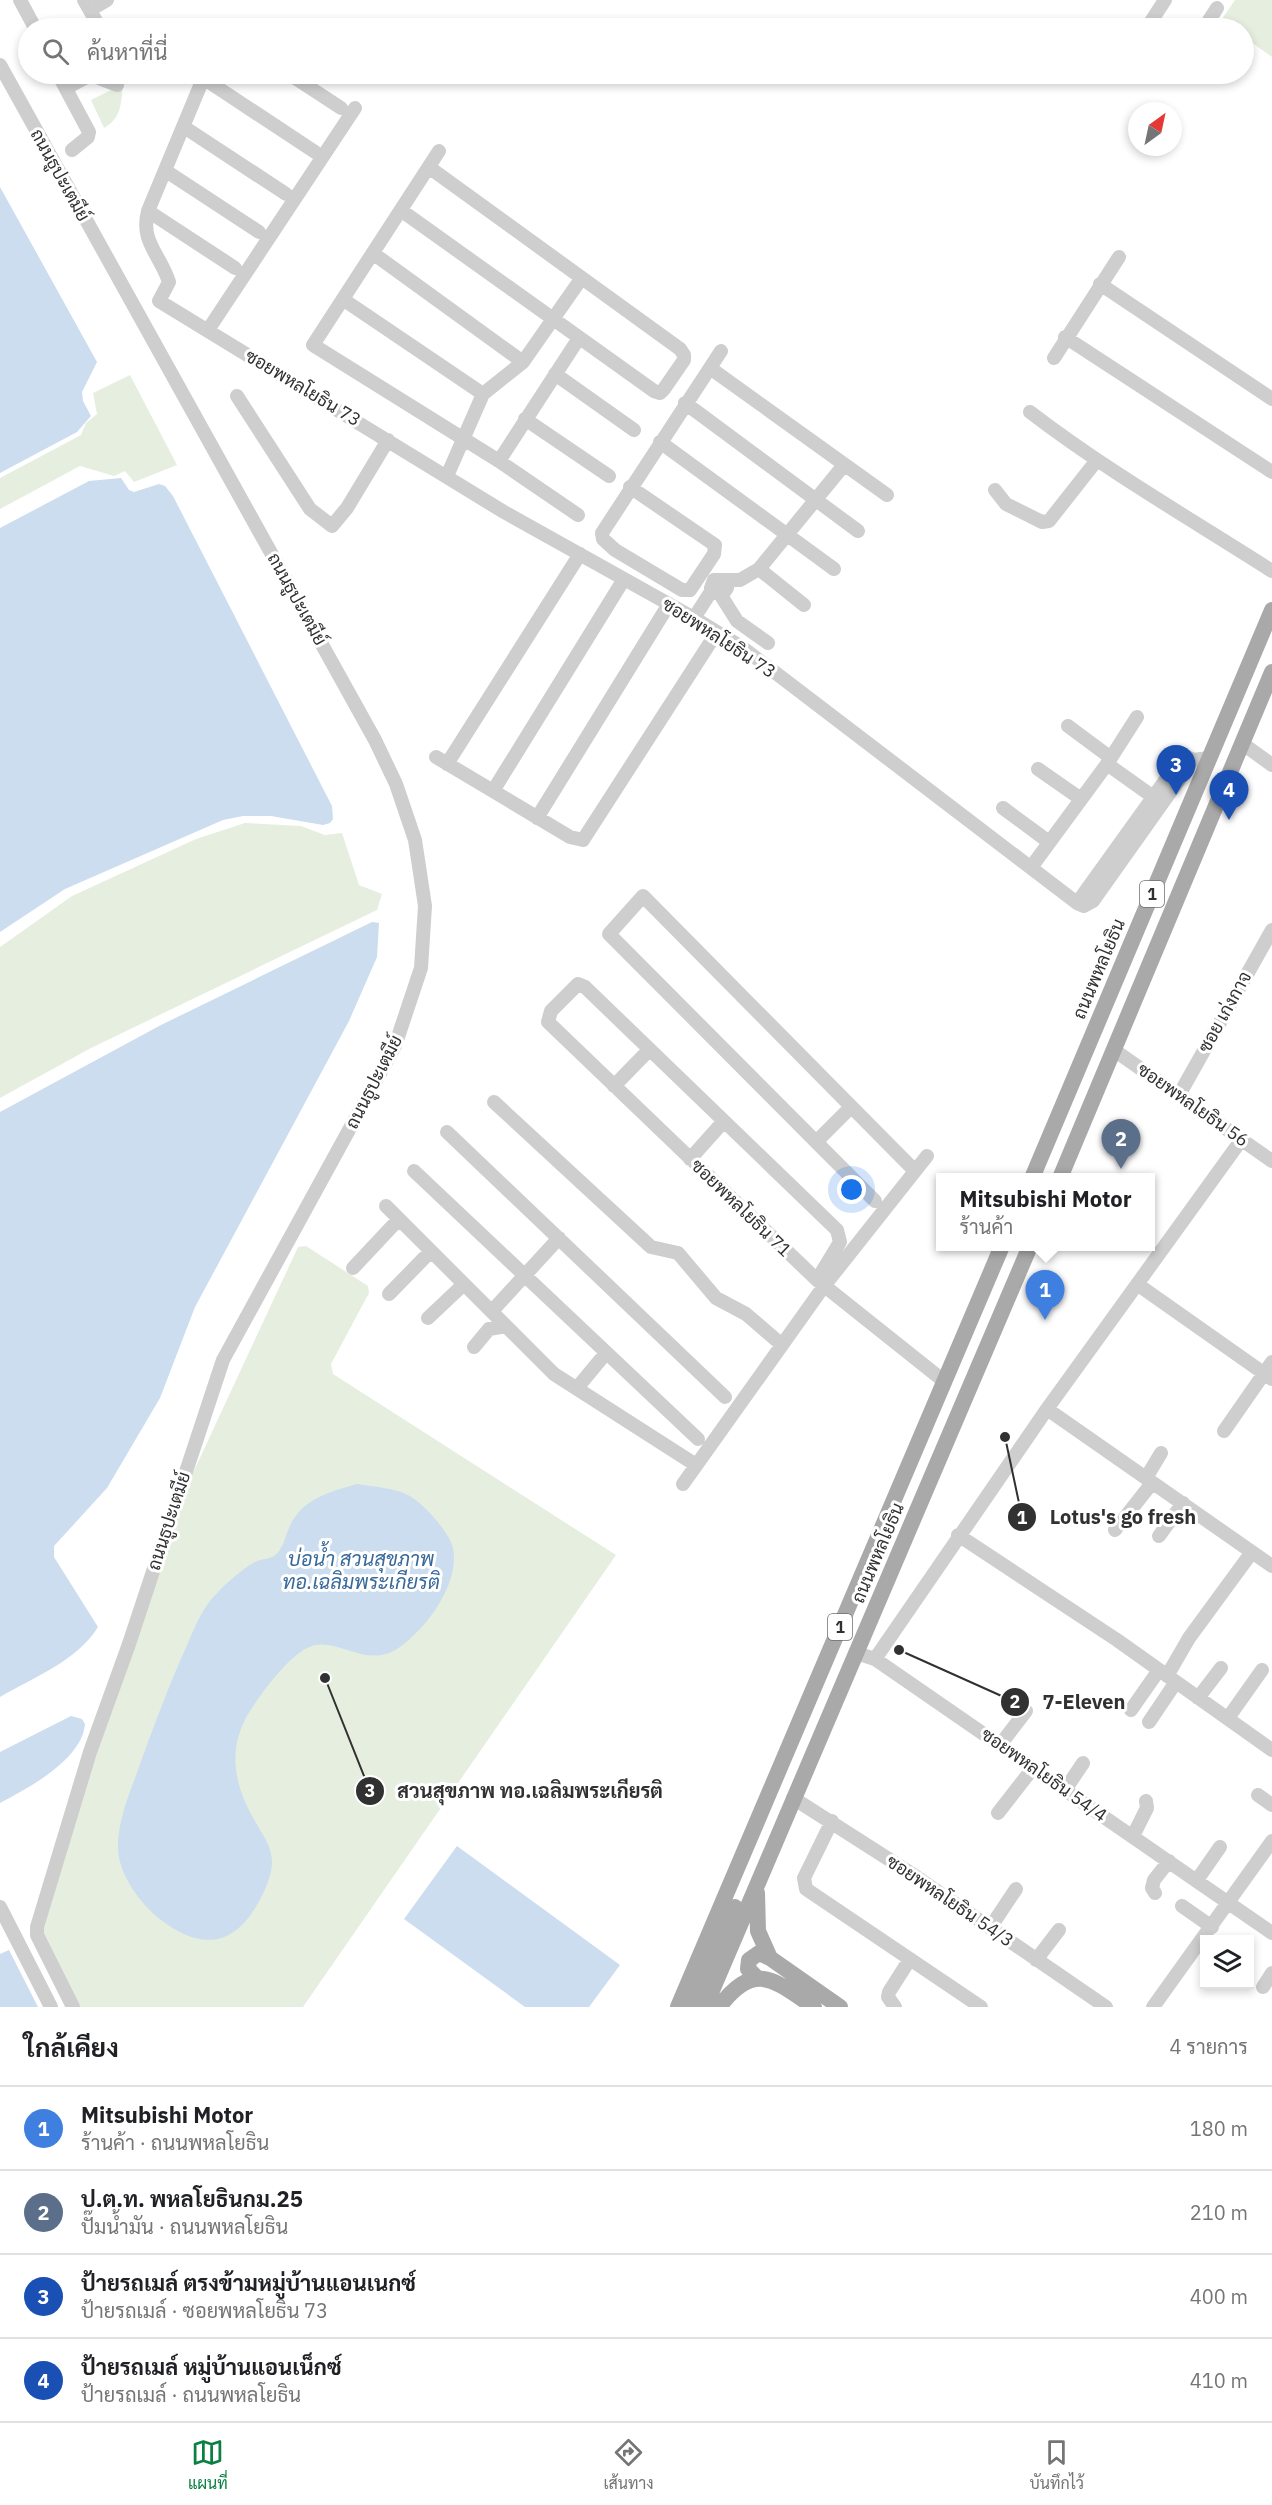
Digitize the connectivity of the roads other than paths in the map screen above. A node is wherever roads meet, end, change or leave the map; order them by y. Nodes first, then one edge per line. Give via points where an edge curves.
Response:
1 (20, 0) edge
2 (107, 0) edge
3 (1164, 0) edge
4 (87, 5) edge
5 (1217, 8) dead end
6 (30, 18) edge
7 (1153, 18) edge
8 (1210, 18) edge
9 (0, 65) edge
10 (5, 81) edge
11 (64, 84) edge
12 (73, 84) edge
13 (201, 84) edge
14 (216, 84) edge
15 (304, 84) edge
16 (66, 88) junction
17 (341, 108) dead end
18 (355, 108) dead end
19 (184, 127) junction
20 (72, 150) dead end
21 (439, 151) dead end
22 (315, 153) dead end
23 (430, 168) junction
24 (166, 171) junction
25 (286, 194) dead end
26 (148, 211) junction
27 (402, 211) junction
28 (259, 232) dead end
29 (374, 254) junction
30 (1119, 256) dead end
31 (235, 268) dead end
32 (581, 279) junction
33 (1100, 284) junction
34 (344, 300) junction
35 (552, 318) junction
36 (208, 330) junction
37 (579, 338) junction
38 (1065, 338) junction
39 (721, 351) dead end
40 (1054, 358) dead end
41 (524, 362) junction
42 (710, 368) junction
43 (555, 374) junction
44 (483, 394) junction
45 (237, 396) dead end
46 (1272, 399) edge
47 (686, 403) junction
48 (1030, 412) dead end
49 (525, 419) junction
50 (634, 430) dead end
51 (388, 440) junction
52 (465, 440) junction
53 (660, 442) junction
54 (1097, 460) junction
55 (499, 461) junction
56 (844, 465) junction
57 (1272, 472) edge
58 (447, 476) junction
59 (609, 476) dead end
60 (630, 487) junction
61 (995, 490) dead end
62 (886, 495) dead end
63 (816, 501) junction
64 (578, 515) dead end
65 (858, 531) dead end
66 (788, 533) junction
67 (580, 554) junction
68 (759, 569) junction
69 (834, 569) dead end
70 (1272, 571) edge
71 (701, 574) junction
72 (624, 579) junction
73 (718, 588) junction
74 (669, 604) junction
75 (804, 605) dead end
76 (1272, 610) edge
77 (698, 620) junction
78 (717, 632) junction
79 (768, 643) dead end
80 (1272, 672) edge
81 (1137, 717) dead end
82 (1068, 726) dead end
83 (1243, 744) junction
84 (1201, 759) junction
85 (1106, 764) junction
86 (1272, 765) edge
87 (1038, 769) dead end
88 (493, 791) junction
89 (1081, 799) junction
90 (1156, 803) junction
91 (1003, 808) dead end
92 (537, 818) junction
93 (1049, 842) junction
94 (1035, 862) dead end
95 (1272, 930) edge
96 (1100, 1016) junction
97 (1125, 1023) junction
98 (649, 1050) junction
99 (1114, 1050) junction
100 (614, 1086) junction
101 (1179, 1095) junction
102 (494, 1102) dead end
103 (851, 1107) junction
104 (724, 1121) junction
105 (447, 1132) dead end
106 (1242, 1139) junction
107 (816, 1142) junction
108 (927, 1156) dead end
109 (690, 1159) junction
110 (1272, 1161) edge
111 (414, 1171) dead end
112 (915, 1171) junction
113 (1034, 1173) edge
114 (1062, 1173) edge
115 (875, 1201) dead end
116 (386, 1206) dead end
117 (399, 1219) junction
118 (559, 1238) junction
119 (431, 1251) junction
120 (1000, 1251) edge
121 (1028, 1251) edge
122 (353, 1268) dead end
123 (524, 1275) junction
124 (820, 1283) junction
125 (464, 1284) junction
126 (1137, 1284) junction
127 (389, 1294) dead end
128 (492, 1311) junction
129 (428, 1318) dead end
130 (506, 1326) junction
131 (782, 1345) junction
132 (474, 1347) dead end
133 (606, 1353) junction
134 (1269, 1371) edge
135 (945, 1382) junction
136 (577, 1388) junction
137 (725, 1397) dead end
138 (1047, 1409) junction
139 (1224, 1431) dead end
140 (698, 1439) dead end
141 (1161, 1453) dead end
142 (696, 1466) junction
143 (1149, 1480) junction
144 (683, 1484) dead end
145 (1183, 1503) junction
146 (1115, 1530) dead end
147 (958, 1534) junction
148 (1159, 1536) dead end
149 (1252, 1552) junction
150 (1272, 1566) edge
151 (835, 1640) junction
152 (856, 1653) junction
153 (875, 1659) junction
154 (1221, 1668) dead end
155 (1262, 1670) dead end
156 (1168, 1676) junction
157 (1198, 1698) junction
158 (1131, 1710) dead end
159 (1026, 1711) dead end
160 (1227, 1718) junction
161 (1149, 1722) dead end
162 (1000, 1745) junction
163 (1272, 1750) edge
164 (810, 1760) junction
165 (1083, 1763) dead end
166 (1033, 1768) junction
167 (1065, 1790) junction
168 (1258, 1795) dead end
169 (793, 1798) junction
170 (1146, 1801) dead end
171 (1272, 1805) edge
172 (998, 1813) dead end
173 (832, 1821) junction
174 (1132, 1836) junction
175 (1272, 1841) edge
176 (1220, 1846) dead end
177 (1169, 1861) junction
178 (1197, 1880) junction
179 (757, 1886) junction
180 (1016, 1889) dead end
181 (1155, 1893) dead end
182 (1228, 1902) junction
183 (1182, 1906) dead end
184 (0, 1907) edge
185 (1212, 1927) junction
186 (990, 1928) junction
187 (1059, 1930) dead end
188 (1272, 1933) edge
189 (770, 1958) junction
190 (910, 1959) junction
191 (1036, 1960) junction
192 (1272, 1973) edge
193 (757, 1978) junction
194 (1263, 1987) dead end
195 (51, 2007) edge
196 (73, 2007) edge
197 (678, 2007) edge
198 (692, 2007) edge
199 (705, 2007) edge
200 (720, 2007) edge
201 (814, 2007) edge
202 (840, 2007) edge
203 (895, 2007) edge
204 (981, 2007) edge
205 (1106, 2007) edge
206 (1153, 2007) edge

1 - 6 street
2 - 4 street
3 - 7 street
5 - 8 street
9 - 10 street, ถนนธูปะเตมีย์
10 - 196 street, ถนนธูปะเตมีย์ via 375,740 396,784 415,840 425,906 421,968 395,1046 223,1360 90,1752 37,1927 37,1935
11 - 16 street
12 - 16 street
13 - 19 street
14 - 22 street
15 - 17 street
16 - 20 street via 89,132
18 - 36 street
19 - 24 street
19 - 25 street
21 - 23 street
23 - 27 street
23 - 32 street
24 - 26 street
24 - 28 street
26 - 31 street
26 - 36 street, ซอยพหลโยธิน 73 via 146,235 170,282 159,301
27 - 29 street
27 - 35 street
29 - 34 street
29 - 41 street
30 - 33 street
32 - 35 street
32 - 37 street via 680,349 684,360 660,393 654,392
33 - 38 street
33 - 46 street
34 - 44 street
34 - 52 street via 313,345
35 - 37 street
35 - 41 street
36 - 51 street, ซอยพหลโยธิน 73
37 - 43 street
38 - 40 street
38 - 57 street
39 - 42 street
41 - 44 street
42 - 47 street
42 - 56 street
43 - 49 street
43 - 50 street
44 - 52 street
45 - 51 street via 310,509 332,526
47 - 53 street
47 - 63 street
48 - 54 street
49 - 55 street
49 - 59 street
51 - 58 street, ซอยพหลโยธิน 73
52 - 55 street
52 - 58 street
53 - 60 street
53 - 66 street
54 - 61 street via 1049,521 1042,522 1006,504
54 - 70 street
55 - 64 street
56 - 62 street
56 - 63 street
58 - 67 street, ซอยพหลโยธิน 73
60 - 71 street via 715,545 714,554
60 - 71 street via 602,532 603,539 682,590 692,588
63 - 65 street
63 - 66 street
66 - 68 street
66 - 69 street
67 - 72 street, ซอยพหลโยธิน 73
67 - 88 street via 441,761
68 - 73 street
68 - 75 street
71 - 73 street
72 - 74 street, ซอยพหลโยธิน 73
72 - 88 street
73 - 77 street
73 - 79 street via 737,621
74 - 77 street, ซอยพหลโยธิน 73
74 - 92 street
76 - 84 main road, ถนนพหลโยธิน / 1
77 - 78 street, ซอยพหลโยธิน 73
78 - 90 street, ซอยพหลโยธิน 73 via 1084,906 1093,901
78 - 92 street via 583,840
80 - 83 main road, 1
81 - 85 street
82 - 85 street
83 - 86 street
83 - 97 main road, 1
84 - 90 street, ซอยพหลโยธิน 73
84 - 96 main road, ถนนพหลโยธิน / 1
85 - 89 street
85 - 90 street
87 - 89 street
88 - 92 street
89 - 93 street
91 - 93 street
93 - 94 street
95 - 101 street, ซอย เก่งกาจ
96 - 97 main road via 1109,1027 1118,1028
96 - 113 main road, ถนนพหลโยธิน / 1
97 - 99 main road, 1
98 - 100 street
98 - 100 street, ซอยพหลโยธิน 71 via 582,984 551,1011 548,1023
98 - 104 street
99 - 101 street, ซอยพหลโยธิน 56
99 - 114 main road, 1
100 - 109 street, ซอยพหลโยธิน 71
101 - 106 street, ซอยพหลโยธิน 56
102 - 131 street via 651,1247 678,1254 716,1298 746,1314
103 - 107 street
103 - 107 street via 643,896 609,934
103 - 112 street
104 - 109 street
104 - 124 street via 840,1234 840,1242
105 - 118 street
106 - 110 street, ซอยพหลโยธิน 56
106 - 126 street
107 - 115 street
108 - 112 street
109 - 124 street, ซอยพหลโยธิน 71
111 - 123 street
112 - 124 street
116 - 117 street
117 - 119 street
117 - 122 street
118 - 123 street
118 - 137 street
119 - 125 street
119 - 127 street
120 - 135 main road, ถนนพหลโยธิน / 1
121 - 152 main road, ถนนพหลโยธิน / 1
123 - 128 street
123 - 133 street
124 - 131 street
124 - 135 street, ซอยพหลโยธิน 71
125 - 128 street
125 - 129 street
126 - 134 street
126 - 138 street
128 - 130 street
130 - 132 street via 489,1329
130 - 136 street via 554,1374
131 - 142 street
133 - 136 street
133 - 140 street
134 - 139 street
135 - 151 main road, ถนนพหลโยธิน / 1
136 - 142 street
138 - 143 street
138 - 147 street
141 - 143 street
142 - 144 street
143 - 145 street
143 - 146 street
145 - 148 street
145 - 149 street
147 - 153 street
147 - 156 street
149 - 150 street
149 - 156 street via 1189,1638
151 - 152 main road
151 - 197 main road, ถนนพหลโยธิน / 1
152 - 153 street, ซอยพหลโยธิน 54/4
152 - 164 main road, ถนนพหลโยธิน / 1
153 - 162 street, ซอยพหลโยธิน 54/4
154 - 157 street
155 - 160 street
156 - 157 street
156 - 158 street
156 - 161 street
157 - 160 street
159 - 162 street
160 - 163 street
162 - 166 street, ซอยพหลโยธิน 54/4
164 - 169 main road, ถนนพหลโยธิน / 1
164 - 198 main road via 785,1796
165 - 167 street
166 - 167 street, ซอยพหลโยธิน 54/4
166 - 172 street
167 - 174 street, ซอยพหลโยธิน 54/4
168 - 171 street
169 - 173 street, ซอยพหลโยธิน 54/3
169 - 179 main road, ถนนพหลโยธิน / 1
170 - 174 street via 1147,1808
173 - 186 street, ซอยพหลโยธิน 54/3
173 - 190 street via 804,1885
174 - 177 street, ซอยพหลโยธิน 54/4
175 - 182 street
176 - 178 street
177 - 178 street, ซอยพหลโยธิน 54/4
177 - 181 street via 1154,1880
178 - 182 street, ซอยพหลโยธิน 54/4
179 - 189 main road via 758,1931
179 - 199 main road, ถนนพหลโยธิน / 1
180 - 186 street
182 - 185 street
182 - 188 street, ซอยพหลโยธิน 54/4
183 - 185 street
184 - 195 street
185 - 206 street
186 - 191 street, ซอยพหลโยธิน 54/3
187 - 191 street
189 - 193 main road via 759,1953 750,1960 748,1969
189 - 202 main road
190 - 203 street via 889,1992
190 - 204 street
191 - 205 street, ซอยพหลโยธิน 54/3
192 - 194 street
193 - 200 main road via 737,1986
193 - 201 main road via 775,1981

